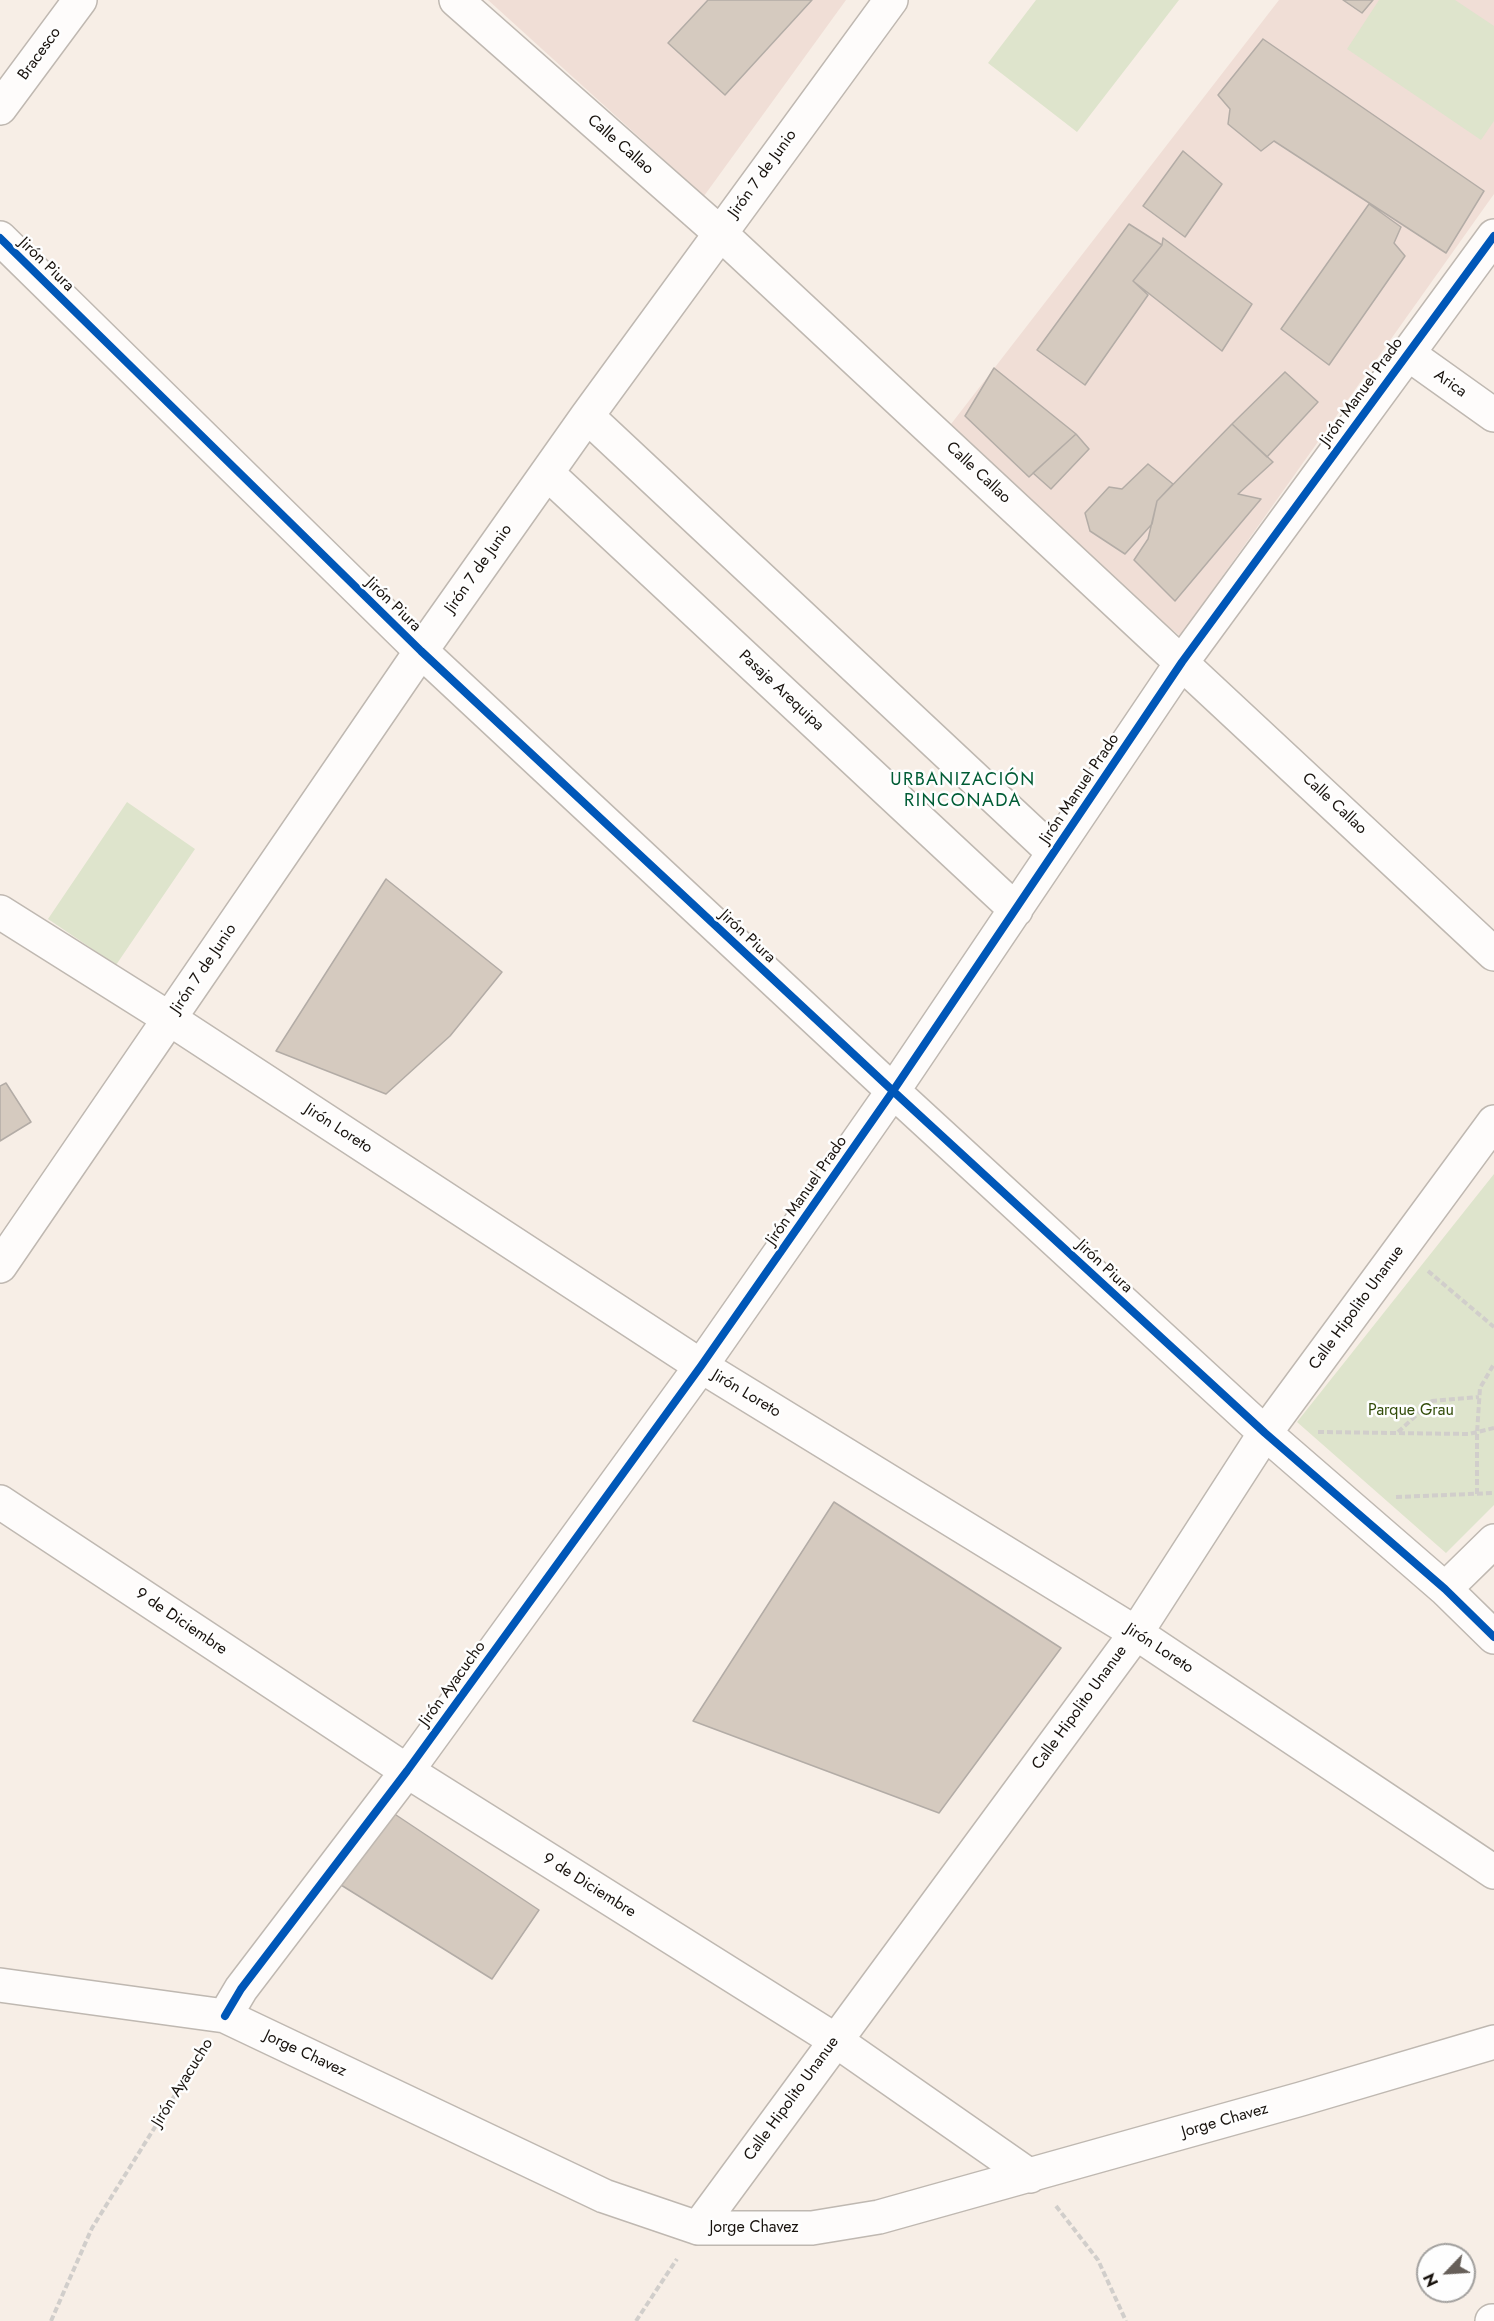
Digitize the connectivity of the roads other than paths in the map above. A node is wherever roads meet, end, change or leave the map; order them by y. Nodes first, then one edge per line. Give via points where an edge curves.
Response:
1 (80, 0) edge
2 (456, 0) edge
3 (891, 0) edge
4 (0, 108) edge
5 (720, 233) junction
6 (1494, 236) edge
7 (0, 238) edge
8 (1407, 353) junction
9 (1494, 415) edge
10 (587, 416) junction
11 (547, 473) junction
12 (421, 651) junction
13 (1182, 662) junction
14 (1053, 852) junction
15 (1016, 910) junction
16 (0, 912) edge
17 (1494, 954) edge
18 (170, 1019) junction
19 (892, 1091) junction
20 (1494, 1122) edge
21 (0, 1266) edge
22 (701, 1366) junction
23 (1265, 1433) junction
24 (0, 1502) edge
25 (1494, 1541) edge
26 (1445, 1589) junction
27 (1136, 1633) junction
28 (1494, 1637) edge
29 (407, 1771) junction
30 (1494, 1872) edge
31 (0, 1985) edge
32 (225, 2016) junction
33 (835, 2040) junction
34 (1494, 2042) edge
35 (1030, 2176) junction
36 (698, 2228) junction

1 - 4 street, Bracesco
2 - 5 street, Calle Callao
3 - 5 street, Jirón 7 de Junio
5 - 10 street, Jirón 7 de Junio
5 - 13 street, Calle Callao
6 - 8 street, Jirón Manuel Prado
7 - 12 street, Jirón Piura
8 - 9 street, Arica
8 - 13 street, Jirón Manuel Prado
10 - 11 street, Jirón 7 de Junio
10 - 14 street
11 - 12 street, Jirón 7 de Junio
11 - 15 street, Pasaje Arequipa
12 - 18 street, Jirón 7 de Junio
12 - 19 street, Jirón Piura
13 - 14 street, Jirón Manuel Prado
13 - 17 street, Calle Callao
14 - 15 street, Jirón Manuel Prado
15 - 19 street, Jirón Manuel Prado
16 - 18 street, Jirón Loreto
18 - 21 street, Jirón 7 de Junio
18 - 22 street, Jirón Loreto
19 - 22 street, Jirón Manuel Prado
19 - 23 street, Jirón Piura
20 - 23 street, Calle Hipolito Unanue
22 - 27 street, Jirón Loreto
22 - 29 street, Jirón Ayacucho
23 - 26 street, Jirón Piura
23 - 27 street, Calle Hipolito Unanue
24 - 29 street, 9 de Diciembre
25 - 26 street
26 - 28 street, Jirón Piura
27 - 30 street, Jirón Loreto
27 - 33 street, Calle Hipolito Unanue
29 - 32 street, Jirón Ayacucho via 241,1989
29 - 33 street, 9 de Diciembre
31 - 32 street, Jorge Chavez
32 - 36 street, Jorge Chavez via 604,2196
33 - 35 street, 9 de Diciembre
33 - 36 street, Calle Hipolito Unanue
34 - 35 street, Jorge Chavez
35 - 36 street, Jorge Chavez via 857,2221 812,2228

